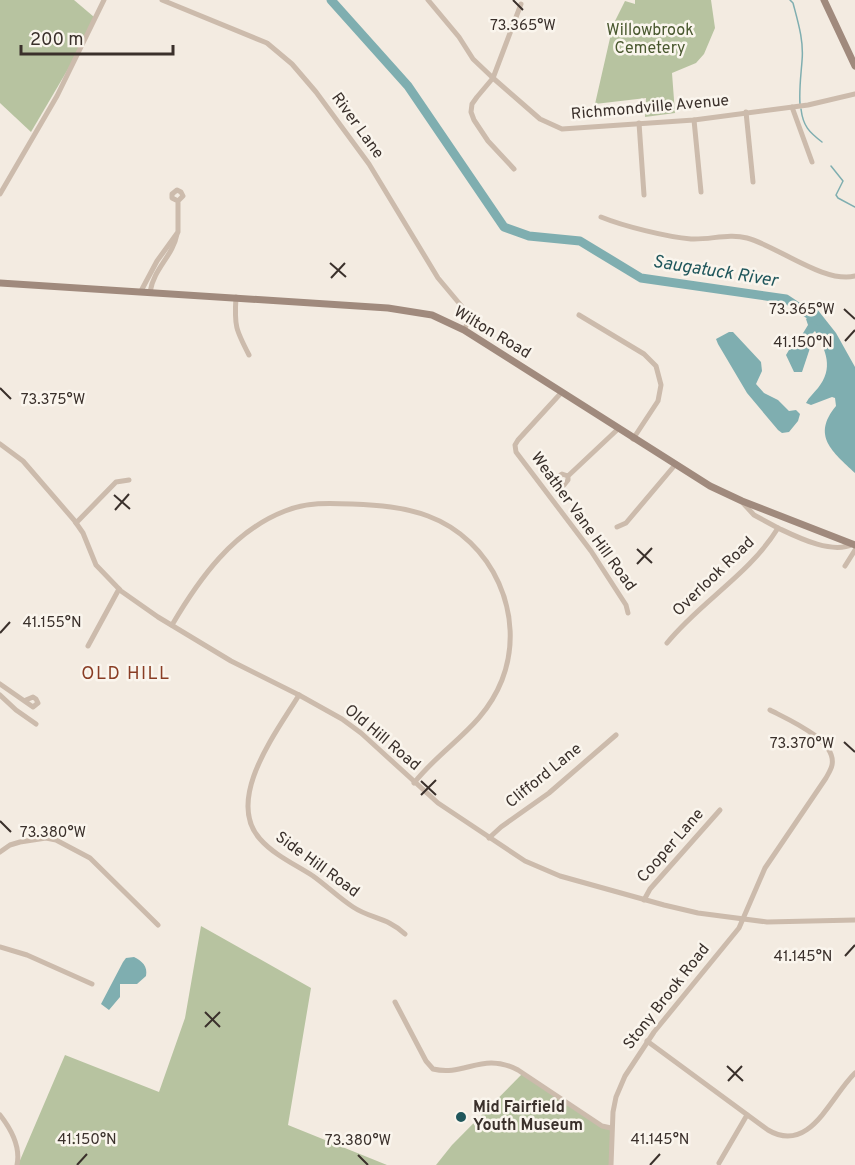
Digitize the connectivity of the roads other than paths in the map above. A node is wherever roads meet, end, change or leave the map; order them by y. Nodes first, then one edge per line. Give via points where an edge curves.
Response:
1 (104, 0) edge
2 (162, 0) edge
3 (428, 0) edge
4 (824, 0) edge
5 (521, 4) dead end
6 (855, 66) edge
7 (493, 78) junction
8 (855, 94) edge
9 (797, 106) junction
10 (746, 112) junction
11 (694, 120) junction
12 (639, 123) junction
13 (812, 162) dead end
14 (514, 169) dead end
15 (753, 182) dead end
16 (701, 192) dead end
17 (0, 194) edge
18 (644, 195) dead end
19 (178, 201) dead end
20 (601, 217) dead end
21 (178, 232) junction
22 (855, 276) edge
23 (0, 283) edge
24 (141, 291) junction
25 (150, 292) junction
26 (236, 297) junction
27 (579, 315) dead end
28 (464, 330) junction
29 (249, 355) dead end
30 (561, 393) junction
31 (618, 429) junction
32 (633, 439) junction
33 (0, 444) edge
34 (675, 465) junction
35 (568, 476) dead end
36 (129, 480) dead end
37 (742, 501) junction
38 (76, 523) junction
39 (617, 527) dead end
40 (778, 528) junction
41 (854, 547) edge
42 (845, 566) dead end
43 (119, 589) junction
44 (628, 613) dead end
45 (172, 625) junction
46 (667, 643) dead end
47 (88, 646) dead end
48 (0, 684) edge
49 (0, 695) edge
50 (299, 695) junction
51 (26, 700) dead end
52 (770, 710) dead end
53 (36, 724) dead end
54 (616, 735) dead end
55 (414, 783) junction
56 (720, 810) dead end
57 (489, 838) junction
58 (0, 852) edge
59 (644, 900) junction
60 (742, 920) junction
61 (855, 920) edge
62 (158, 925) dead end
63 (405, 934) dead end
64 (0, 946) edge
65 (92, 984) dead end
66 (394, 1002) dead end
67 (647, 1041) junction
68 (855, 1073) edge
69 (747, 1114) junction
70 (0, 1115) edge
71 (611, 1128) junction
72 (719, 1163) dead end
73 (17, 1165) edge
74 (611, 1165) edge

1 - 17 street via 57,96
2 - 28 street, River Lane via 261,40 292,64 369,164 438,278 464,309 468,322
3 - 7 street, Richmondville Avenue via 473,59
4 - 6 main road
5 - 7 street
7 - 12 street, Richmondville Avenue via 540,119 555,127
7 - 14 street via 477,96 471,112 488,141
8 - 9 street, Richmondville Avenue
9 - 10 street, Richmondville Avenue
9 - 13 street
10 - 11 street, Richmondville Avenue
10 - 15 street
11 - 12 street, Richmondville Avenue
11 - 16 street
12 - 18 street
19 - 21 street
20 - 22 street via 673,237 747,238 798,262 835,275
21 - 24 street
21 - 25 street
23 - 24 main road, Wilton Road
24 - 25 main road, Wilton Road
25 - 26 main road, Wilton Road
26 - 28 main road, Wilton Road via 412,310 439,317
26 - 29 street via 236,331
27 - 32 street via 644,354 656,366 661,385 658,401
28 - 30 main road, Wilton Road
30 - 31 main road, Wilton Road
30 - 44 street, Weather Vane Hill Road via 518,440 516,452 591,551
31 - 32 main road, Wilton Road
31 - 35 street
32 - 34 main road, Wilton Road
33 - 38 street, Old Hill Road via 23,461
34 - 37 main road, Wilton Road
34 - 39 street via 626,523
36 - 38 street via 116,482
37 - 40 street, Overlook Road via 754,515
37 - 41 main road, Wilton Road
38 - 43 street, Old Hill Road via 96,566
40 - 41 street, Overlook Road via 823,546
40 - 46 street, Overlook Road via 762,551
41 - 42 street
43 - 45 street, Old Hill Road
43 - 47 street
45 - 50 street, Old Hill Road via 245,669
45 - 55 street via 218,559 256,526 293,508 325,503 406,509 457,531 479,552 499,582 509,612 509,656 499,686 484,712
48 - 51 street
49 - 53 street
50 - 55 street, Old Hill Road via 354,728
50 - 63 street, Side Hill Road via 254,777 248,800 253,827 264,842 351,906 391,922
52 - 60 street, Stony Brook Road via 814,735 830,752 832,763 765,868
54 - 57 street, Clifford Lane
55 - 57 street, Old Hill Road
56 - 59 street, Cooper Lane
57 - 59 street, Old Hill Road via 541,870
58 - 62 street via 20,842 56,840 90,858
59 - 60 street, Old Hill Road
60 - 61 street, Old Hill Road
60 - 67 street, Stony Brook Road
64 - 65 street
66 - 71 street via 433,1069 503,1064
67 - 69 street
67 - 71 street, Stony Brook Road via 619,1089
68 - 69 street via 800,1135 778,1136
69 - 72 street
70 - 73 street via 15,1140
71 - 74 street, Stony Brook Road

